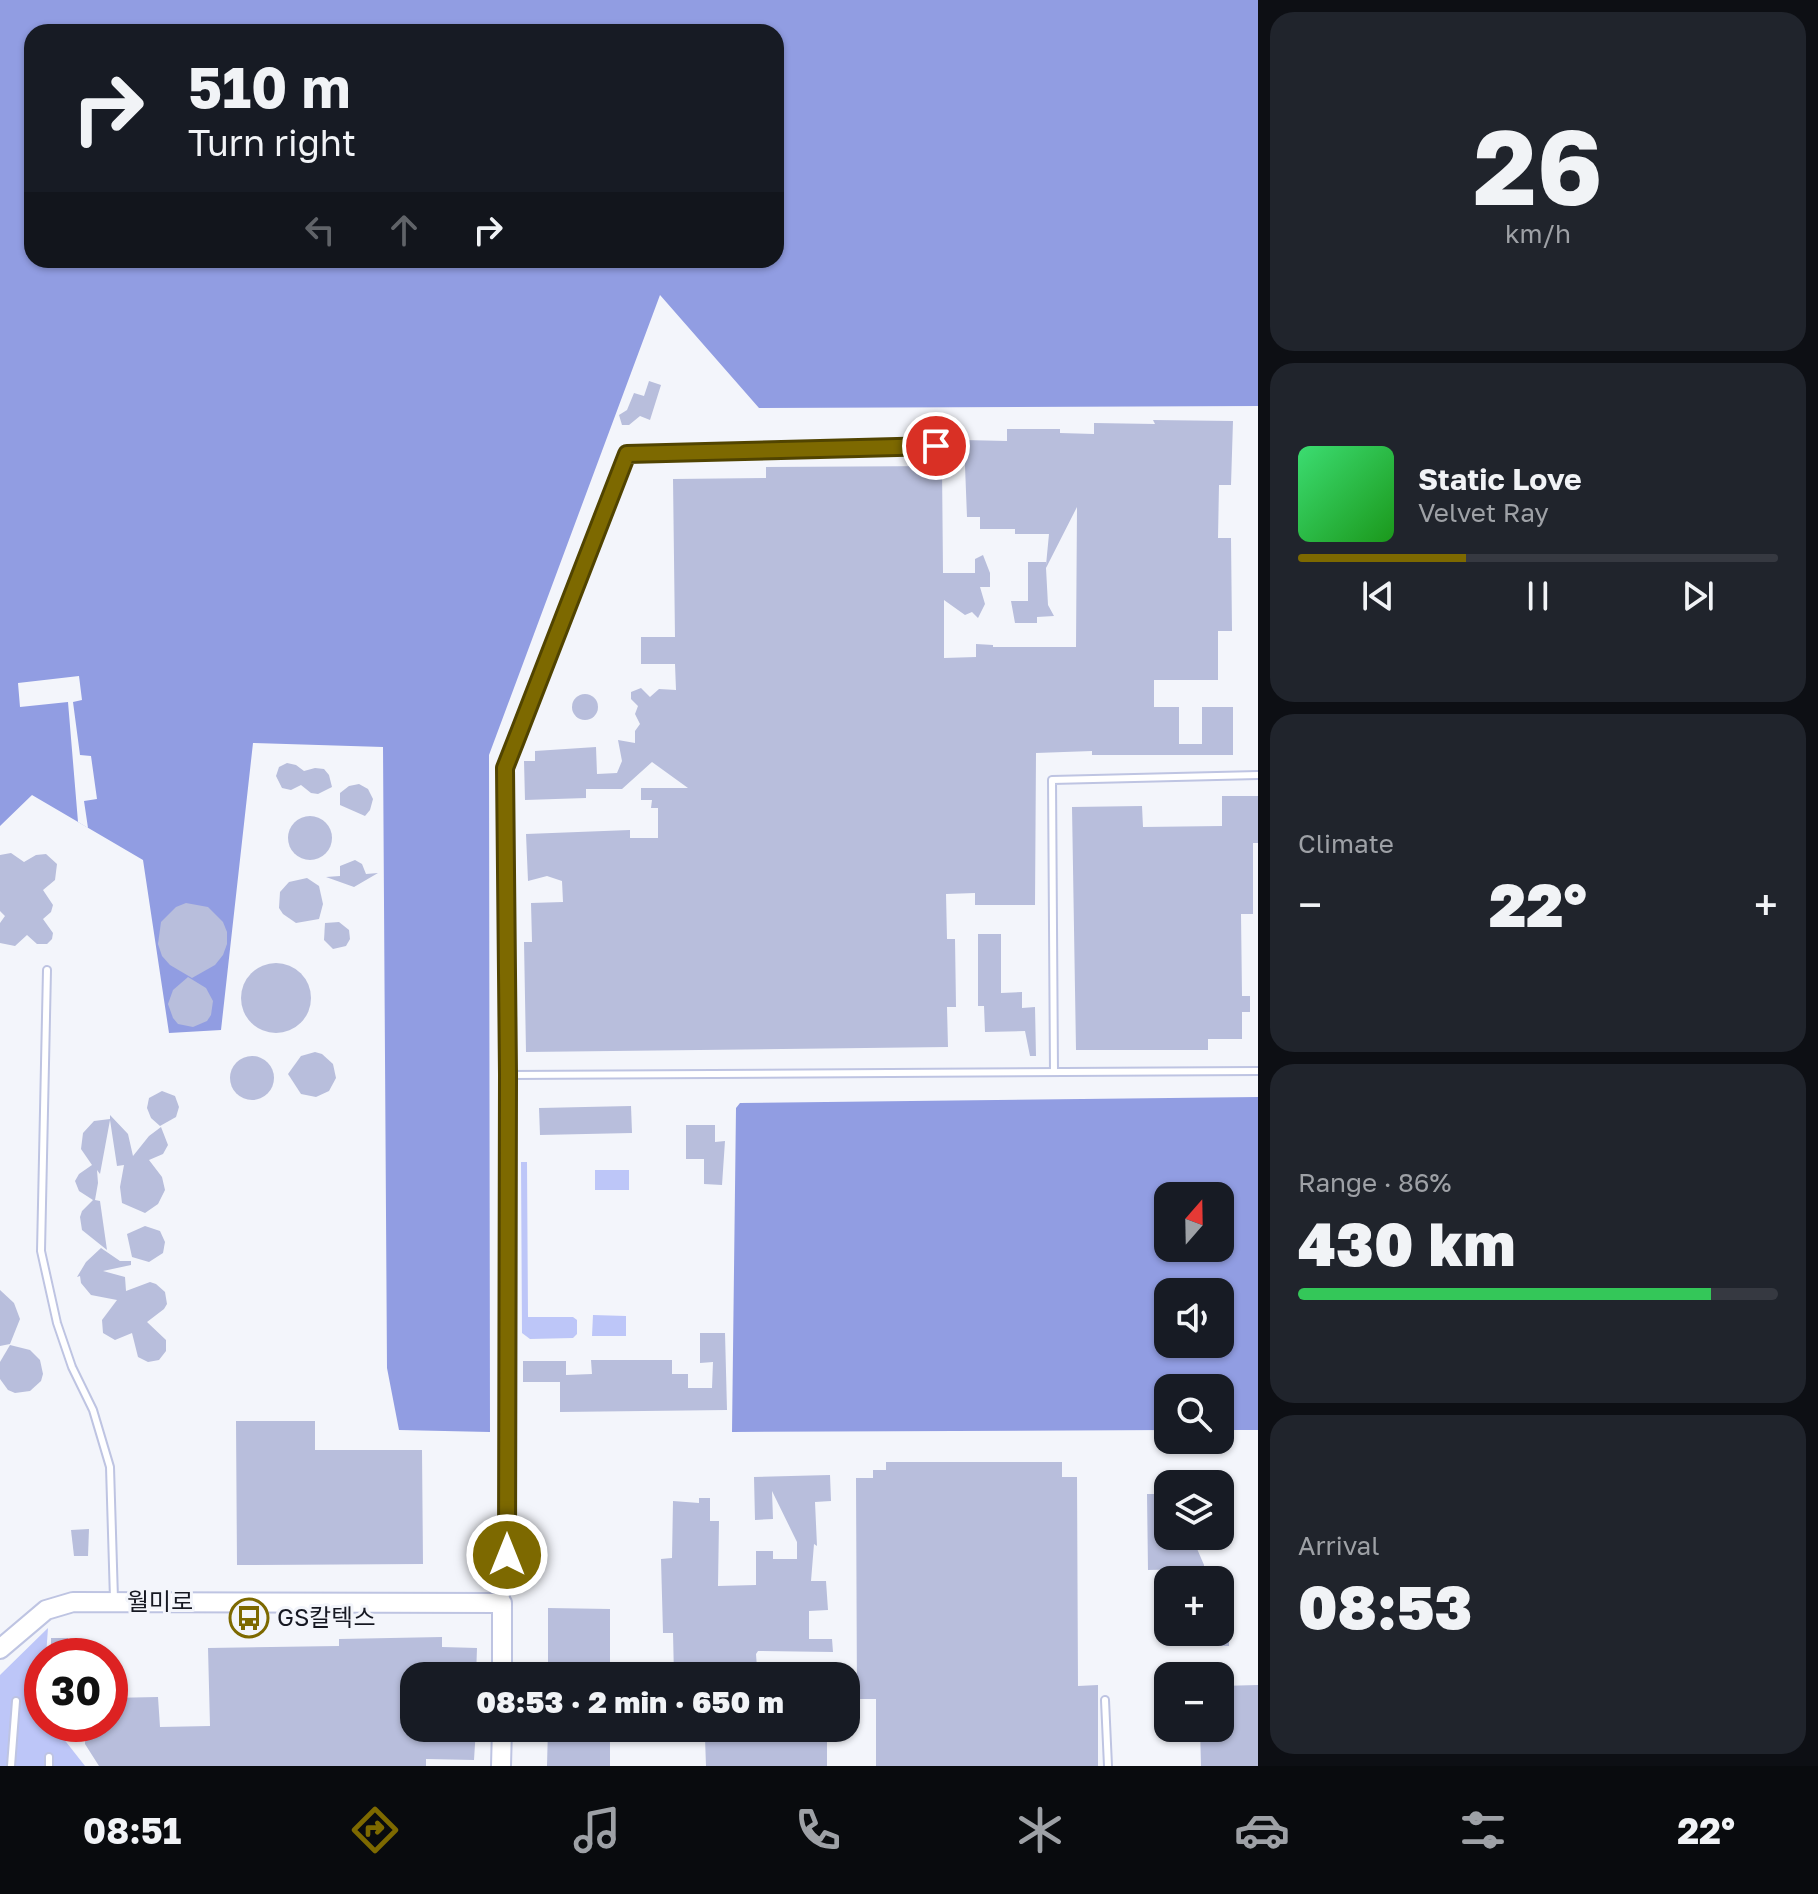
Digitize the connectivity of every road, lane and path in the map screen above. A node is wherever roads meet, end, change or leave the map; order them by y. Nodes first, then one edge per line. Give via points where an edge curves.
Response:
1 (936, 446) dead end
2 (1258, 775) edge
3 (47, 970) dead end
4 (1258, 1071) edge
5 (1054, 1072) junction
6 (508, 1075) junction
7 (507, 1431) joint
8 (114, 1602) junction
9 (502, 1603) junction
10 (0, 1649) edge
11 (502, 1662) edge
12 (1105, 1700) dead end
13 (16, 1701) dead end
14 (502, 1742) edge
15 (49, 1757) dead end
16 (11, 1766) edge
17 (49, 1766) edge
18 (501, 1766) edge
19 (1108, 1766) edge

1 - 6 lane via 627,454 505,768
2 - 5 lane via 1052,780
3 - 8 lane via 41,1251 57,1323 110,1467
4 - 5 lane
5 - 6 lane
6 - 7 lane
7 - 9 street
8 - 9 main road, 월미로
8 - 10 main road, 월미로 via 73,1602 46,1610
9 - 11 main road
12 - 19 lane
13 - 16 lane
14 - 18 main road
15 - 17 lane

